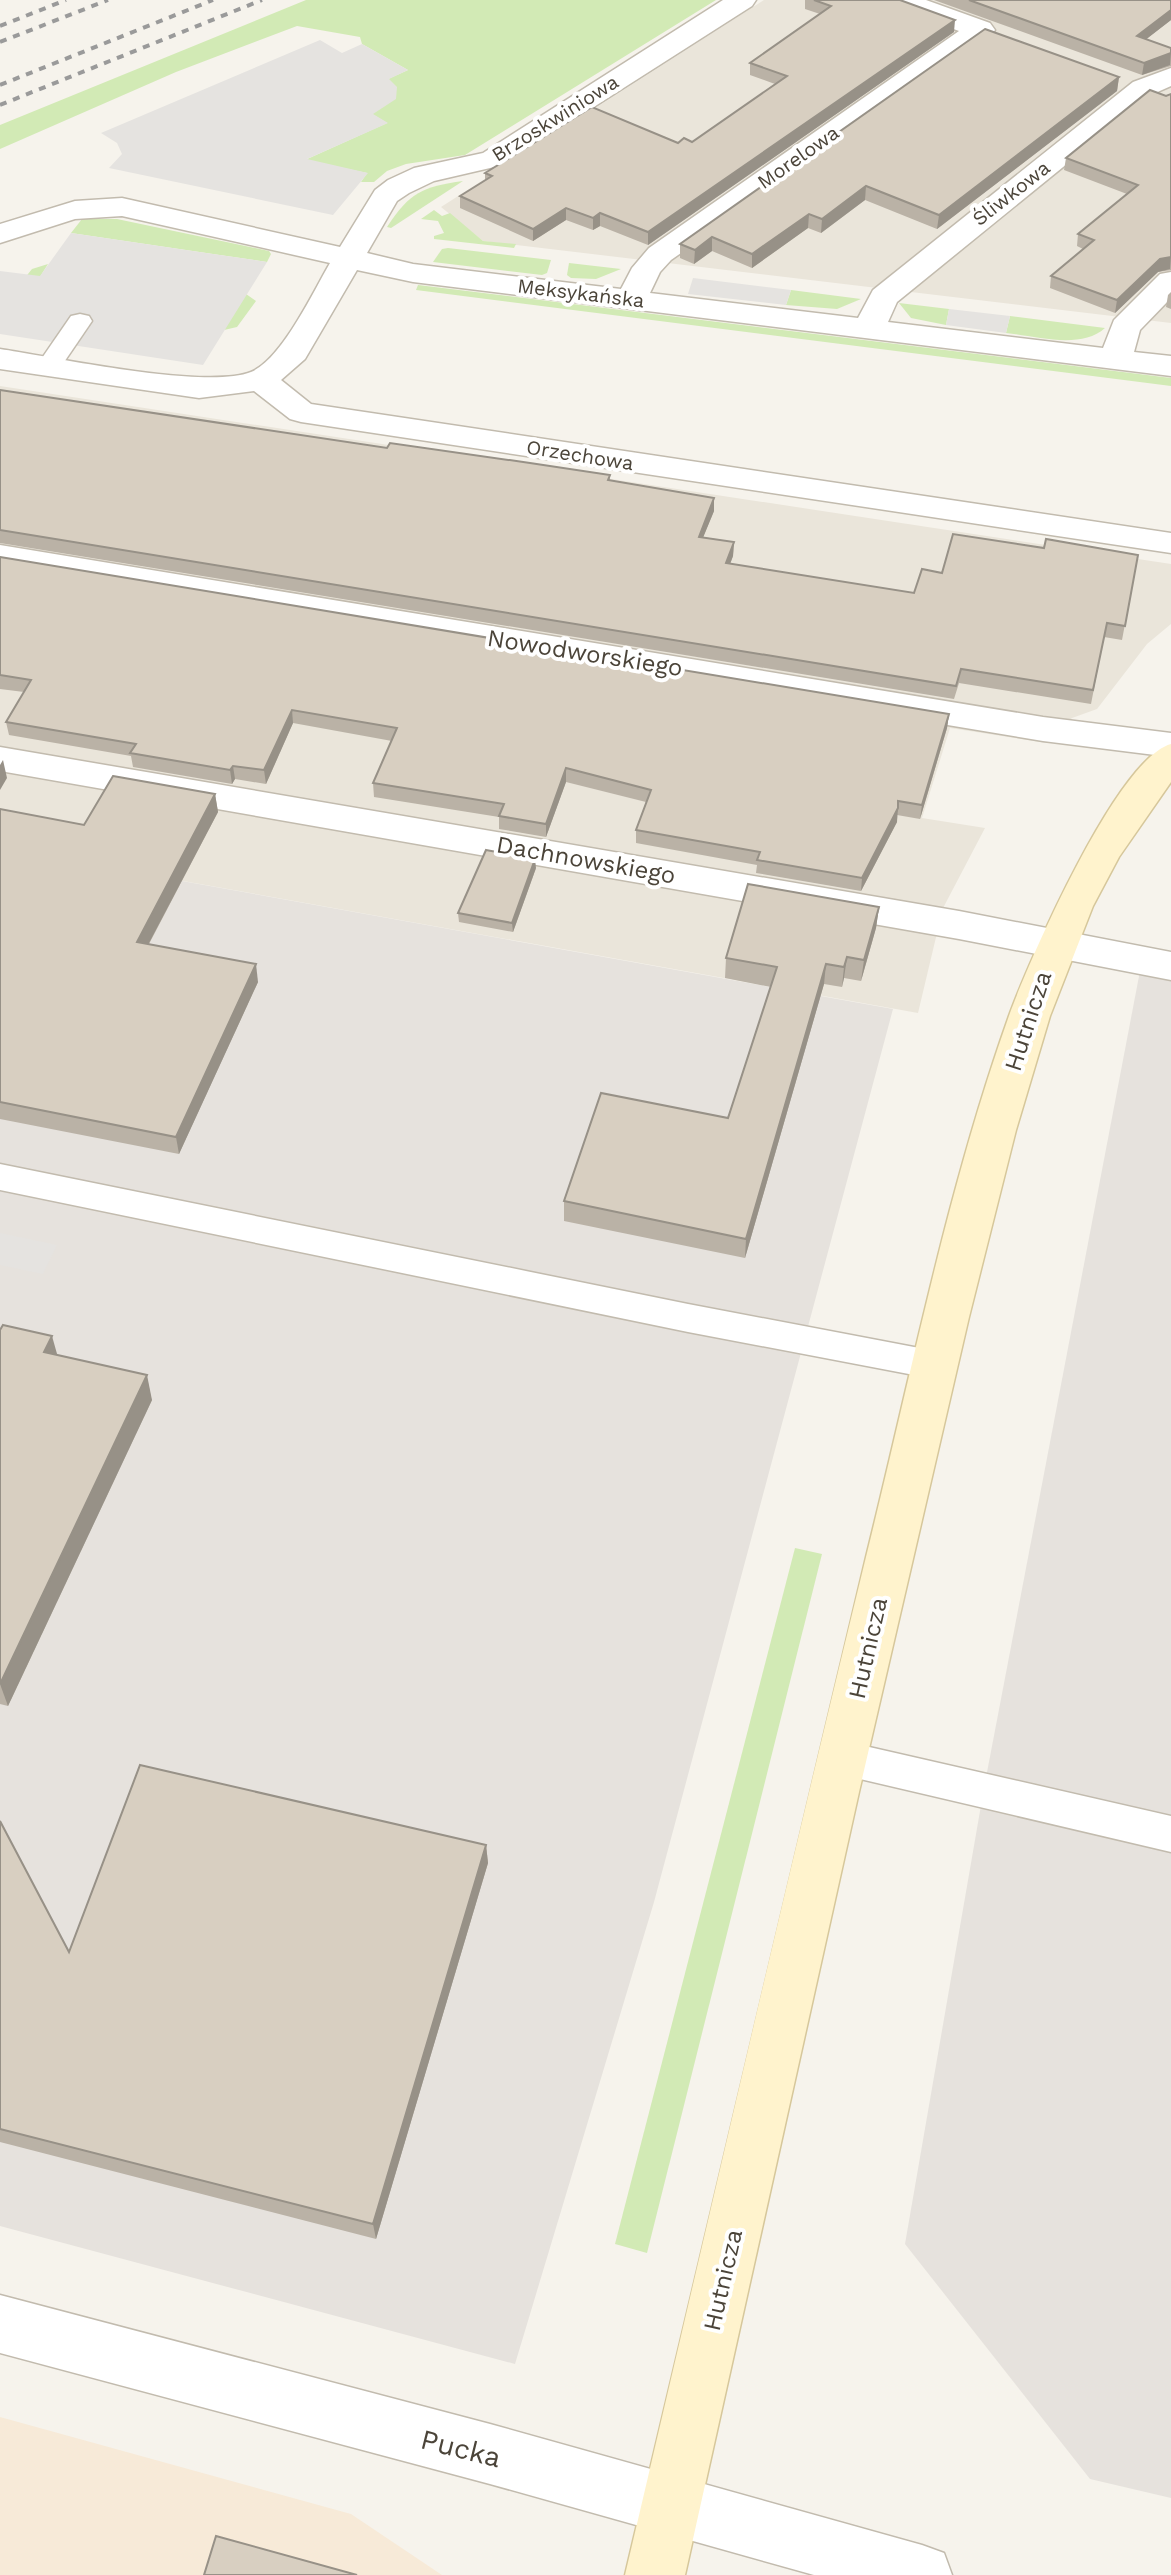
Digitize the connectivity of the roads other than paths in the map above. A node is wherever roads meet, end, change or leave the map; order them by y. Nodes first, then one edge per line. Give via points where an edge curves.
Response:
1 (742, 0) edge
2 (901, 0) edge
3 (980, 29) junction
4 (1009, 40) edge
5 (1171, 76) edge
6 (1113, 77) edge
7 (1143, 88) junction
8 (1171, 98) edge
9 (0, 234) edge
10 (349, 258) junction
11 (1171, 281) edge
12 (631, 299) junction
13 (80, 321) dead end
14 (869, 328) junction
15 (0, 359) edge
16 (1116, 359) junction
17 (49, 366) junction
18 (1171, 366) edge
19 (261, 380) junction
20 (1171, 543) edge
21 (0, 556) edge
22 (1171, 745) edge
23 (1171, 756) edge
24 (0, 759) edge
25 (1055, 943) junction
26 (1171, 966) edge
27 (0, 1177) edge
28 (935, 1365) junction
29 (843, 1758) junction
30 (1171, 1834) edge
31 (0, 2324) edge
32 (671, 2505) junction
33 (655, 2575) edge
34 (922, 2575) edge

1 - 10 street, Brzoskwiniowa via 493,159 404,180 385,196
2 - 3 street
3 - 4 street
3 - 12 street, Morelowa via 660,254
5 - 7 street, Śliwkowa
6 - 7 street
7 - 8 street
7 - 14 street, Śliwkowa via 884,297
9 - 10 street, Meksykańska via 68,209 95,205
10 - 12 street, Meksykańska via 413,273
10 - 19 street, Brzoskwiniowa via 294,352
11 - 16 street via 1125,327
12 - 14 street, Meksykańska
13 - 17 lane
14 - 16 street, Meksykańska
15 - 17 street
16 - 18 street, Meksykańska
17 - 19 street via 199,388
19 - 20 street, Orzechowa via 301,412
21 - 22 street, Nowodworskiego via 1043,729
23 - 25 main road, Hutnicza via 1084,881
24 - 25 street, Dachnowskiego
25 - 26 street, Dachnowskiego
25 - 28 main road, Hutnicza via 1003,1099
27 - 28 lane
28 - 29 main road, Hutnicza
29 - 30 lane
29 - 32 main road, Hutnicza
31 - 32 street, Pucka
32 - 33 main road, Hutnicza
32 - 34 street, Pucka

